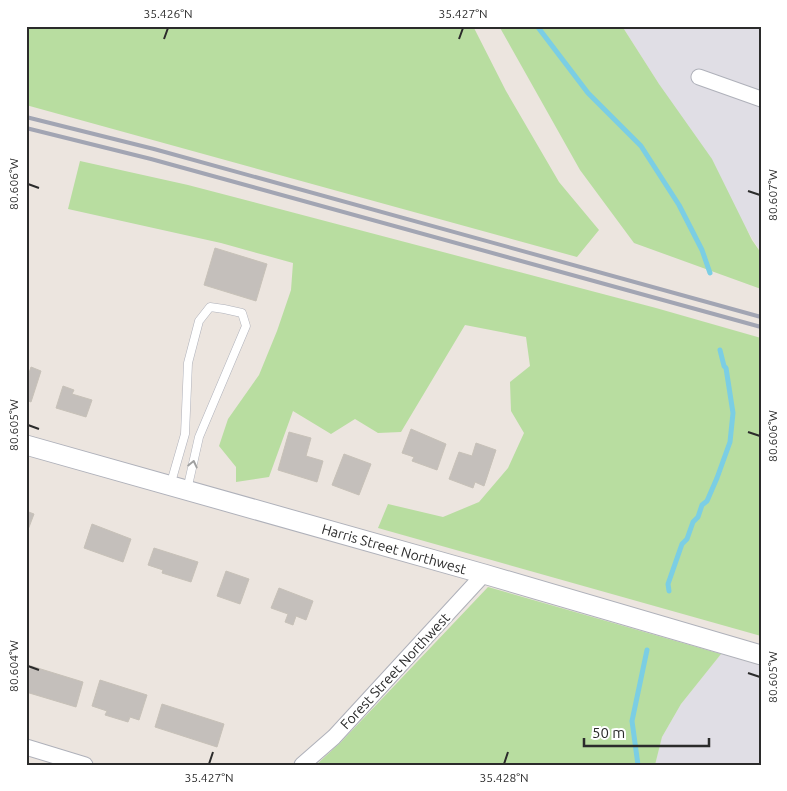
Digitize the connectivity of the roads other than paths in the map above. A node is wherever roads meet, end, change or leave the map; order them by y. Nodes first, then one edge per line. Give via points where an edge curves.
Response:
1 (699, 77) dead end
2 (761, 99) edge
3 (185, 434) junction
4 (199, 437) junction
5 (26, 445) edge
6 (179, 488) junction
7 (484, 574) junction
8 (761, 655) edge
9 (26, 748) edge
10 (85, 765) edge
11 (302, 765) edge

1 - 2 street
3 - 4 lane
3 - 4 lane via 188,363 199,320 210,307 242,313 246,326
3 - 6 lane
6 -> 4 lane
5 - 6 street, Harris Street Northwest
6 - 7 street, Harris Street Northwest
7 - 8 street, Harris Street Northwest
7 - 11 street, Forest Street Northwest via 334,737
9 - 10 street

